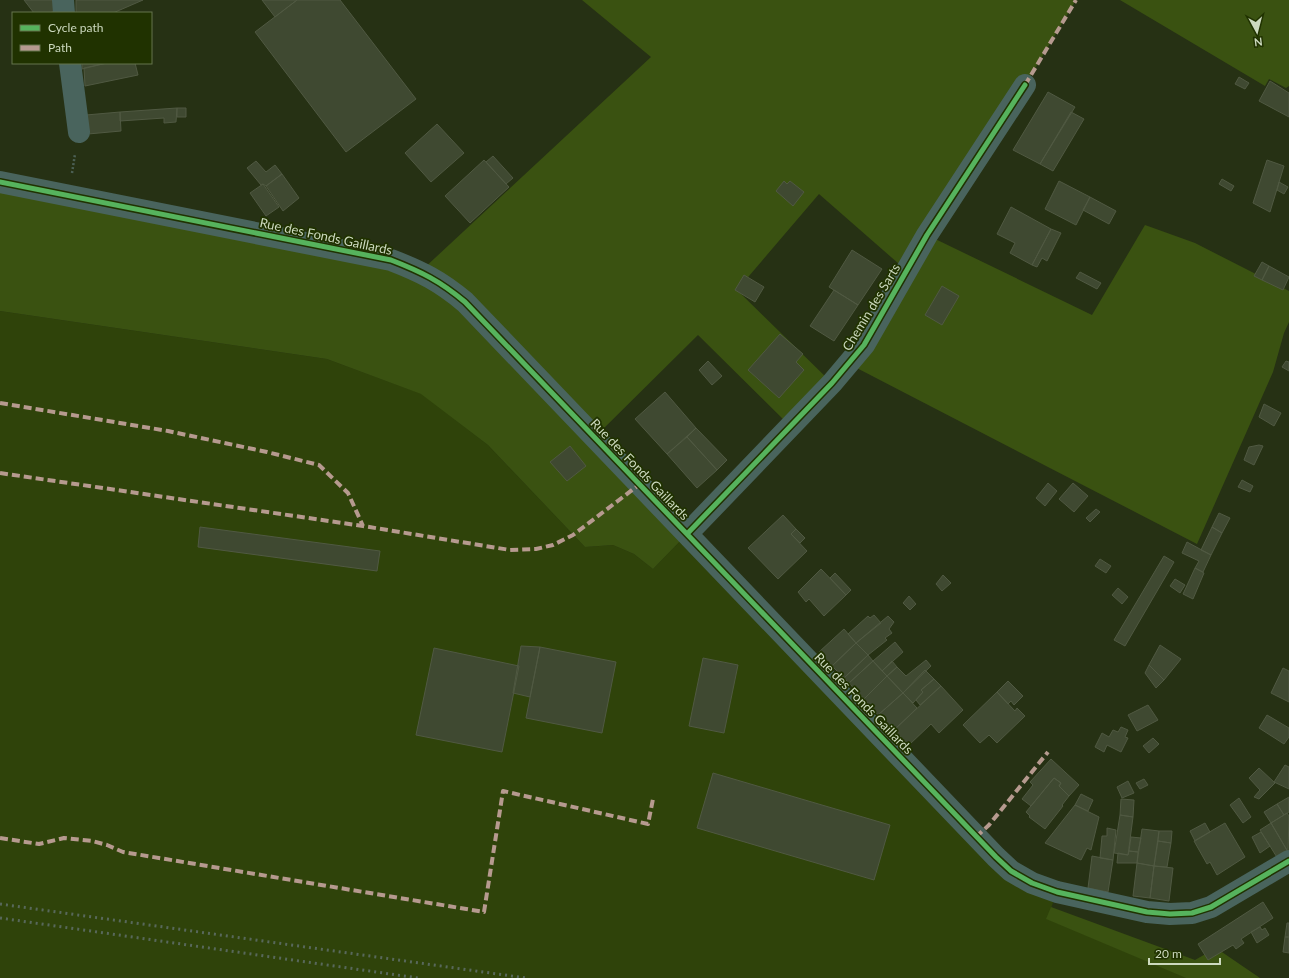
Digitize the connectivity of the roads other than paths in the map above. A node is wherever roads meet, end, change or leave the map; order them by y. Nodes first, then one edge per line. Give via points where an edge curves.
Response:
1 (63, 0) edge
2 (64, 12) edge
3 (70, 64) edge
4 (1025, 85) dead end
5 (79, 132) road end
6 (0, 182) edge
7 (687, 534) junction
8 (1289, 861) edge

1 - 2 street
3 - 5 street
4 - 7 street, Chemin des Sarts via 927,235 864,345 832,383
6 - 7 street, Rue des Fonds Gaillards via 392,260 421,272 442,283 465,302
7 - 8 street, Rue des Fonds Gaillards via 996,857 1011,871 1032,883 1057,892 1147,912 1192,913 1211,907

